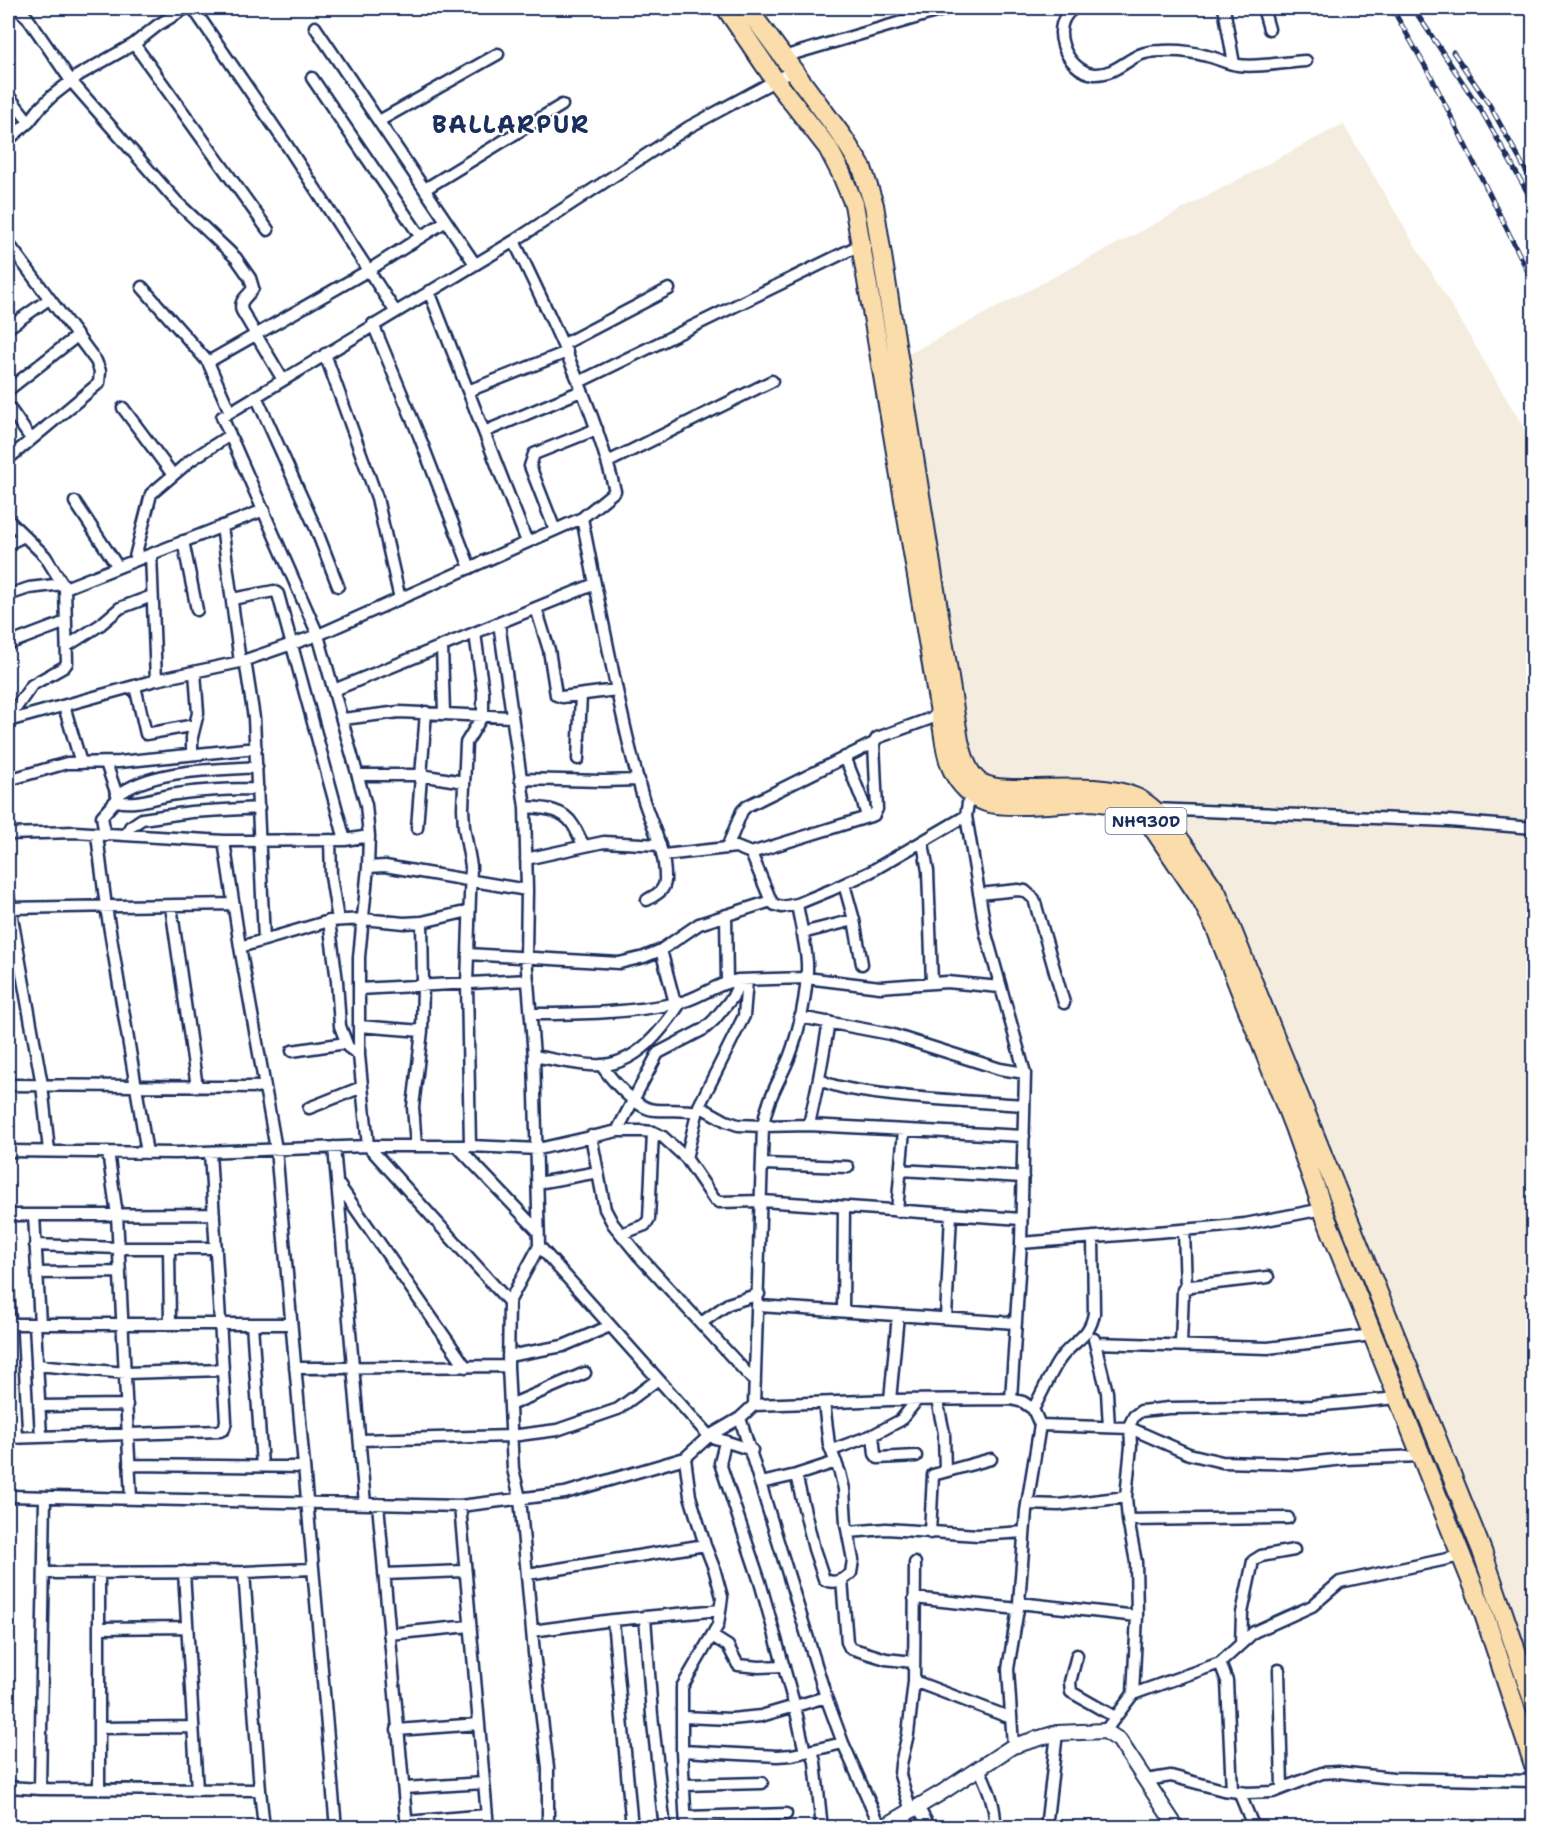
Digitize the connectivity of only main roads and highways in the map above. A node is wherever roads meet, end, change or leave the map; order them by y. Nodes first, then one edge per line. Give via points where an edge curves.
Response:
1 (726, 8) edge
2 (747, 8) edge
3 (973, 786) junction
4 (1533, 1703) edge
5 (1533, 1765) edge

1 - 3 highway, NH930D via 828,148 854,204 949,762 957,779
2 - 3 highway via 842,136 862,168 874,205 959,741
3 - 4 highway, NH930D via 1092,790 1134,797 1167,824 1217,893 1482,1551
3 - 5 highway, NH930D via 978,798 994,804 1093,801 1130,809 1151,825 1201,899 1215,926 1372,1335 1481,1605

